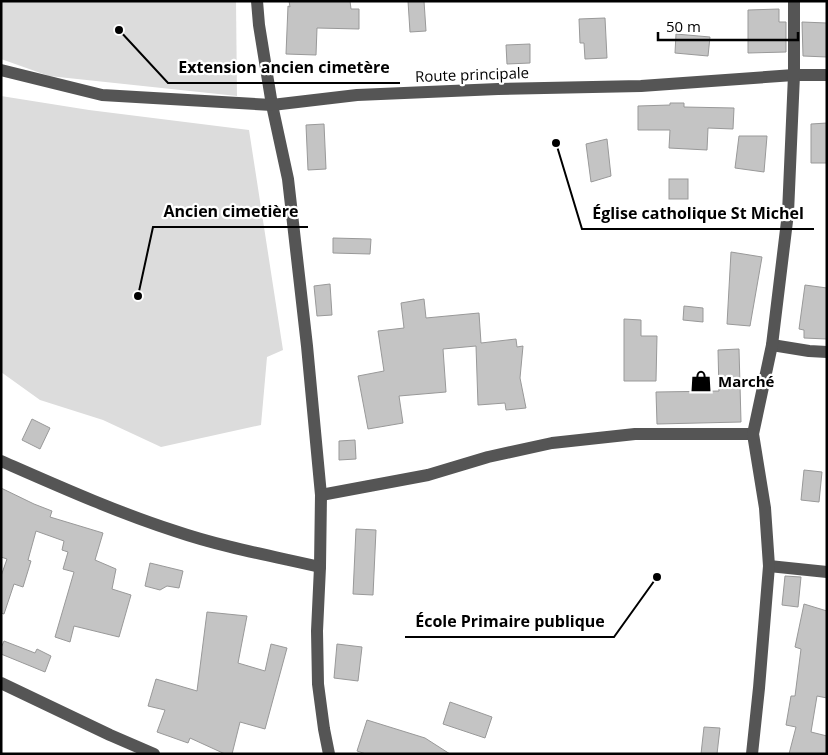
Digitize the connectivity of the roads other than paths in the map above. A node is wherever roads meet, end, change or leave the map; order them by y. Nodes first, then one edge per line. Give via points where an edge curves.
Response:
1 (257, 1) edge
2 (794, 1) edge
3 (1, 70) edge
4 (794, 75) junction
5 (827, 75) edge
6 (272, 105) junction
7 (772, 345) junction
8 (827, 352) edge
9 (753, 434) junction
10 (1, 461) edge
11 (321, 495) junction
12 (769, 566) junction
13 (320, 568) junction
14 (827, 572) edge
15 (1, 683) edge
16 (154, 754) edge
17 (329, 754) edge
18 (752, 754) edge

1 - 6 street
2 - 4 street
3 - 6 street, Route principale via 102,95
4 - 5 street, Route principale
4 - 6 street, Route principale via 642,86 357,95
4 - 7 street via 788,212
6 - 11 street via 288,179
7 - 8 street
7 - 9 street
9 - 11 street via 634,434 552,443 428,476
9 - 12 street via 765,508
10 - 13 street via 176,532
11 - 13 street
12 - 14 street
12 - 18 street
13 - 17 street via 318,684
15 - 16 street

